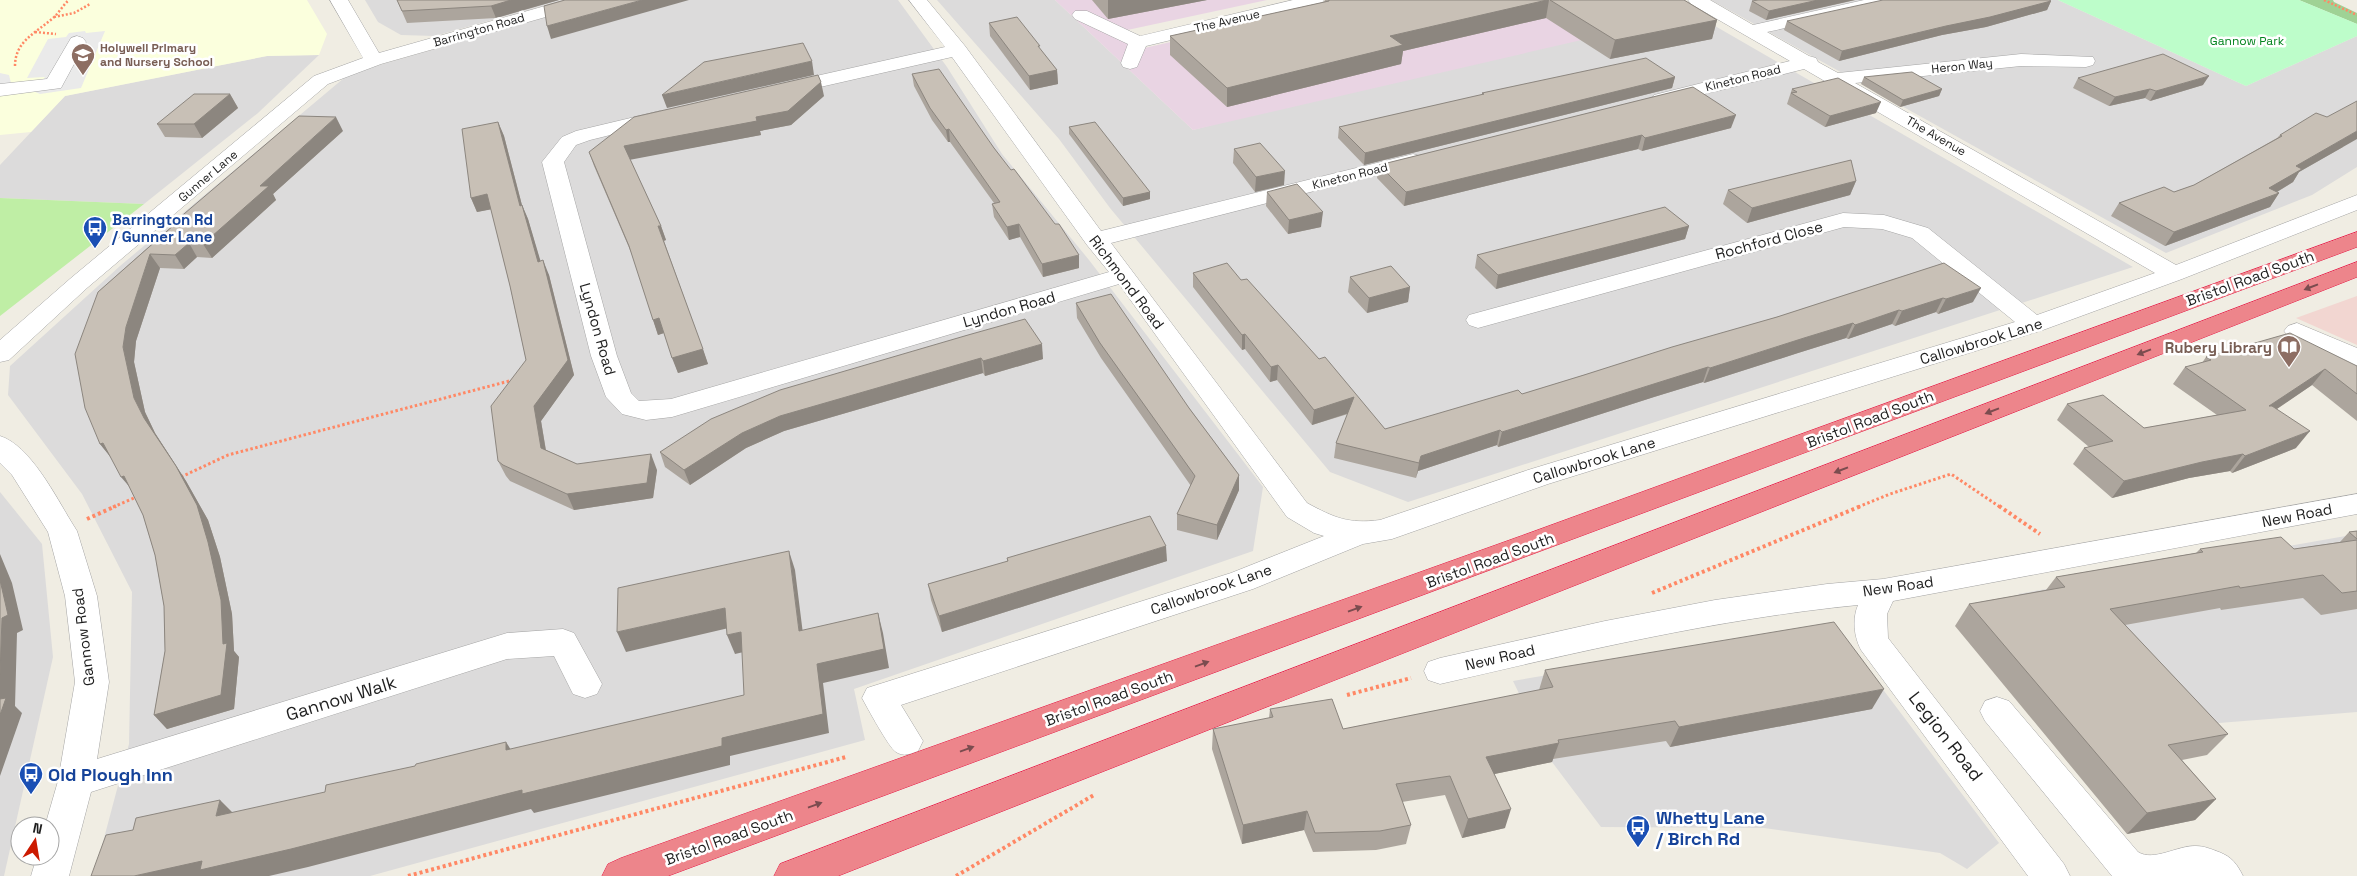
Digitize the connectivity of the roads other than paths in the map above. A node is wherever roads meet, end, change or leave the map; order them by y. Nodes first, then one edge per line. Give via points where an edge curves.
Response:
1 (339, 0) edge
2 (585, 0) edge
3 (918, 0) edge
4 (1237, 0) edge
5 (1315, 0) edge
6 (1697, 0) edge
7 (1888, 0) edge
8 (1081, 15) dead end
9 (1252, 15) junction
10 (1753, 30) junction
11 (77, 42) dead end
12 (1138, 42) junction
13 (958, 50) junction
14 (374, 60) junction
15 (2086, 61) dead end
16 (1808, 62) junction
17 (1130, 63) dead end
18 (1838, 79) junction
19 (5, 90) edge
20 (766, 94) edge
21 (1644, 103) edge
22 (679, 113) edge
23 (1432, 156) edge
24 (2357, 202) edge
25 (2357, 239) edge
26 (1095, 240) junction
27 (2357, 269) edge
28 (2174, 274) junction
29 (1124, 275) junction
30 (1478, 320) dead end
31 (2034, 325) junction
32 (2296, 331) dead end
33 (0, 354) edge
34 (2357, 358) edge
35 (0, 446) edge
36 (2357, 504) edge
37 (1359, 534) junction
38 (1883, 591) junction
39 (1440, 670) road end
40 (585, 684) dead end
41 (1997, 711) dead end
42 (906, 741) dead end
43 (76, 781) junction
44 (50, 876) edge
45 (621, 876) edge
46 (794, 876) edge
47 (2051, 876) edge
48 (2224, 876) edge

1 - 14 street
2 - 14 street, Barrington Road
3 - 13 street, Richmond Road
4 - 9 street
5 - 9 street, The Avenue
6 - 10 street, The Avenue
7 - 10 street
8 - 12 street
9 - 12 street, The Avenue
10 - 16 street, The Avenue
11 - 19 street via 54,84
12 - 17 street
13 - 20 street
13 - 26 street, Richmond Road
14 - 33 street, Gunner Lane via 321,80 79,283
15 - 18 street, Heron Way via 2021,60
16 - 18 street, The Avenue
16 - 21 street, Kineton Road
18 - 28 street, The Avenue
22 - 29 street, Lyndon Road via 583,135 569,141 553,162 604,356 619,397 631,408 646,411 672,408
23 - 26 street, Kineton Road
24 - 28 street, Callowbrook Lane
45 -> 25 highway, Bristol Road South
26 - 29 street, Richmond Road
27 -> 46 highway, Bristol Road South
28 - 31 street, Callowbrook Lane
29 - 37 street, Richmond Road via 1297,510 1324,525
30 - 31 street, Rochford Close via 1843,220 1884,222 1920,234
31 - 37 street, Callowbrook Lane via 1538,477 1382,531
32 - 34 street
35 - 43 street, Gannow Road via 22,468 62,531 81,596 92,682
36 - 38 street, New Road
37 - 42 street, Callowbrook Lane via 1242,581 879,698
38 - 39 street, New Road via 1817,596 1623,629
38 - 47 street, Legion Road via 1872,605 1872,641
40 - 43 street, Gannow Walk via 563,642 507,646
41 - 48 street via 2125,864 2143,872 2199,862 2212,866
43 - 44 street, Gannow Road

